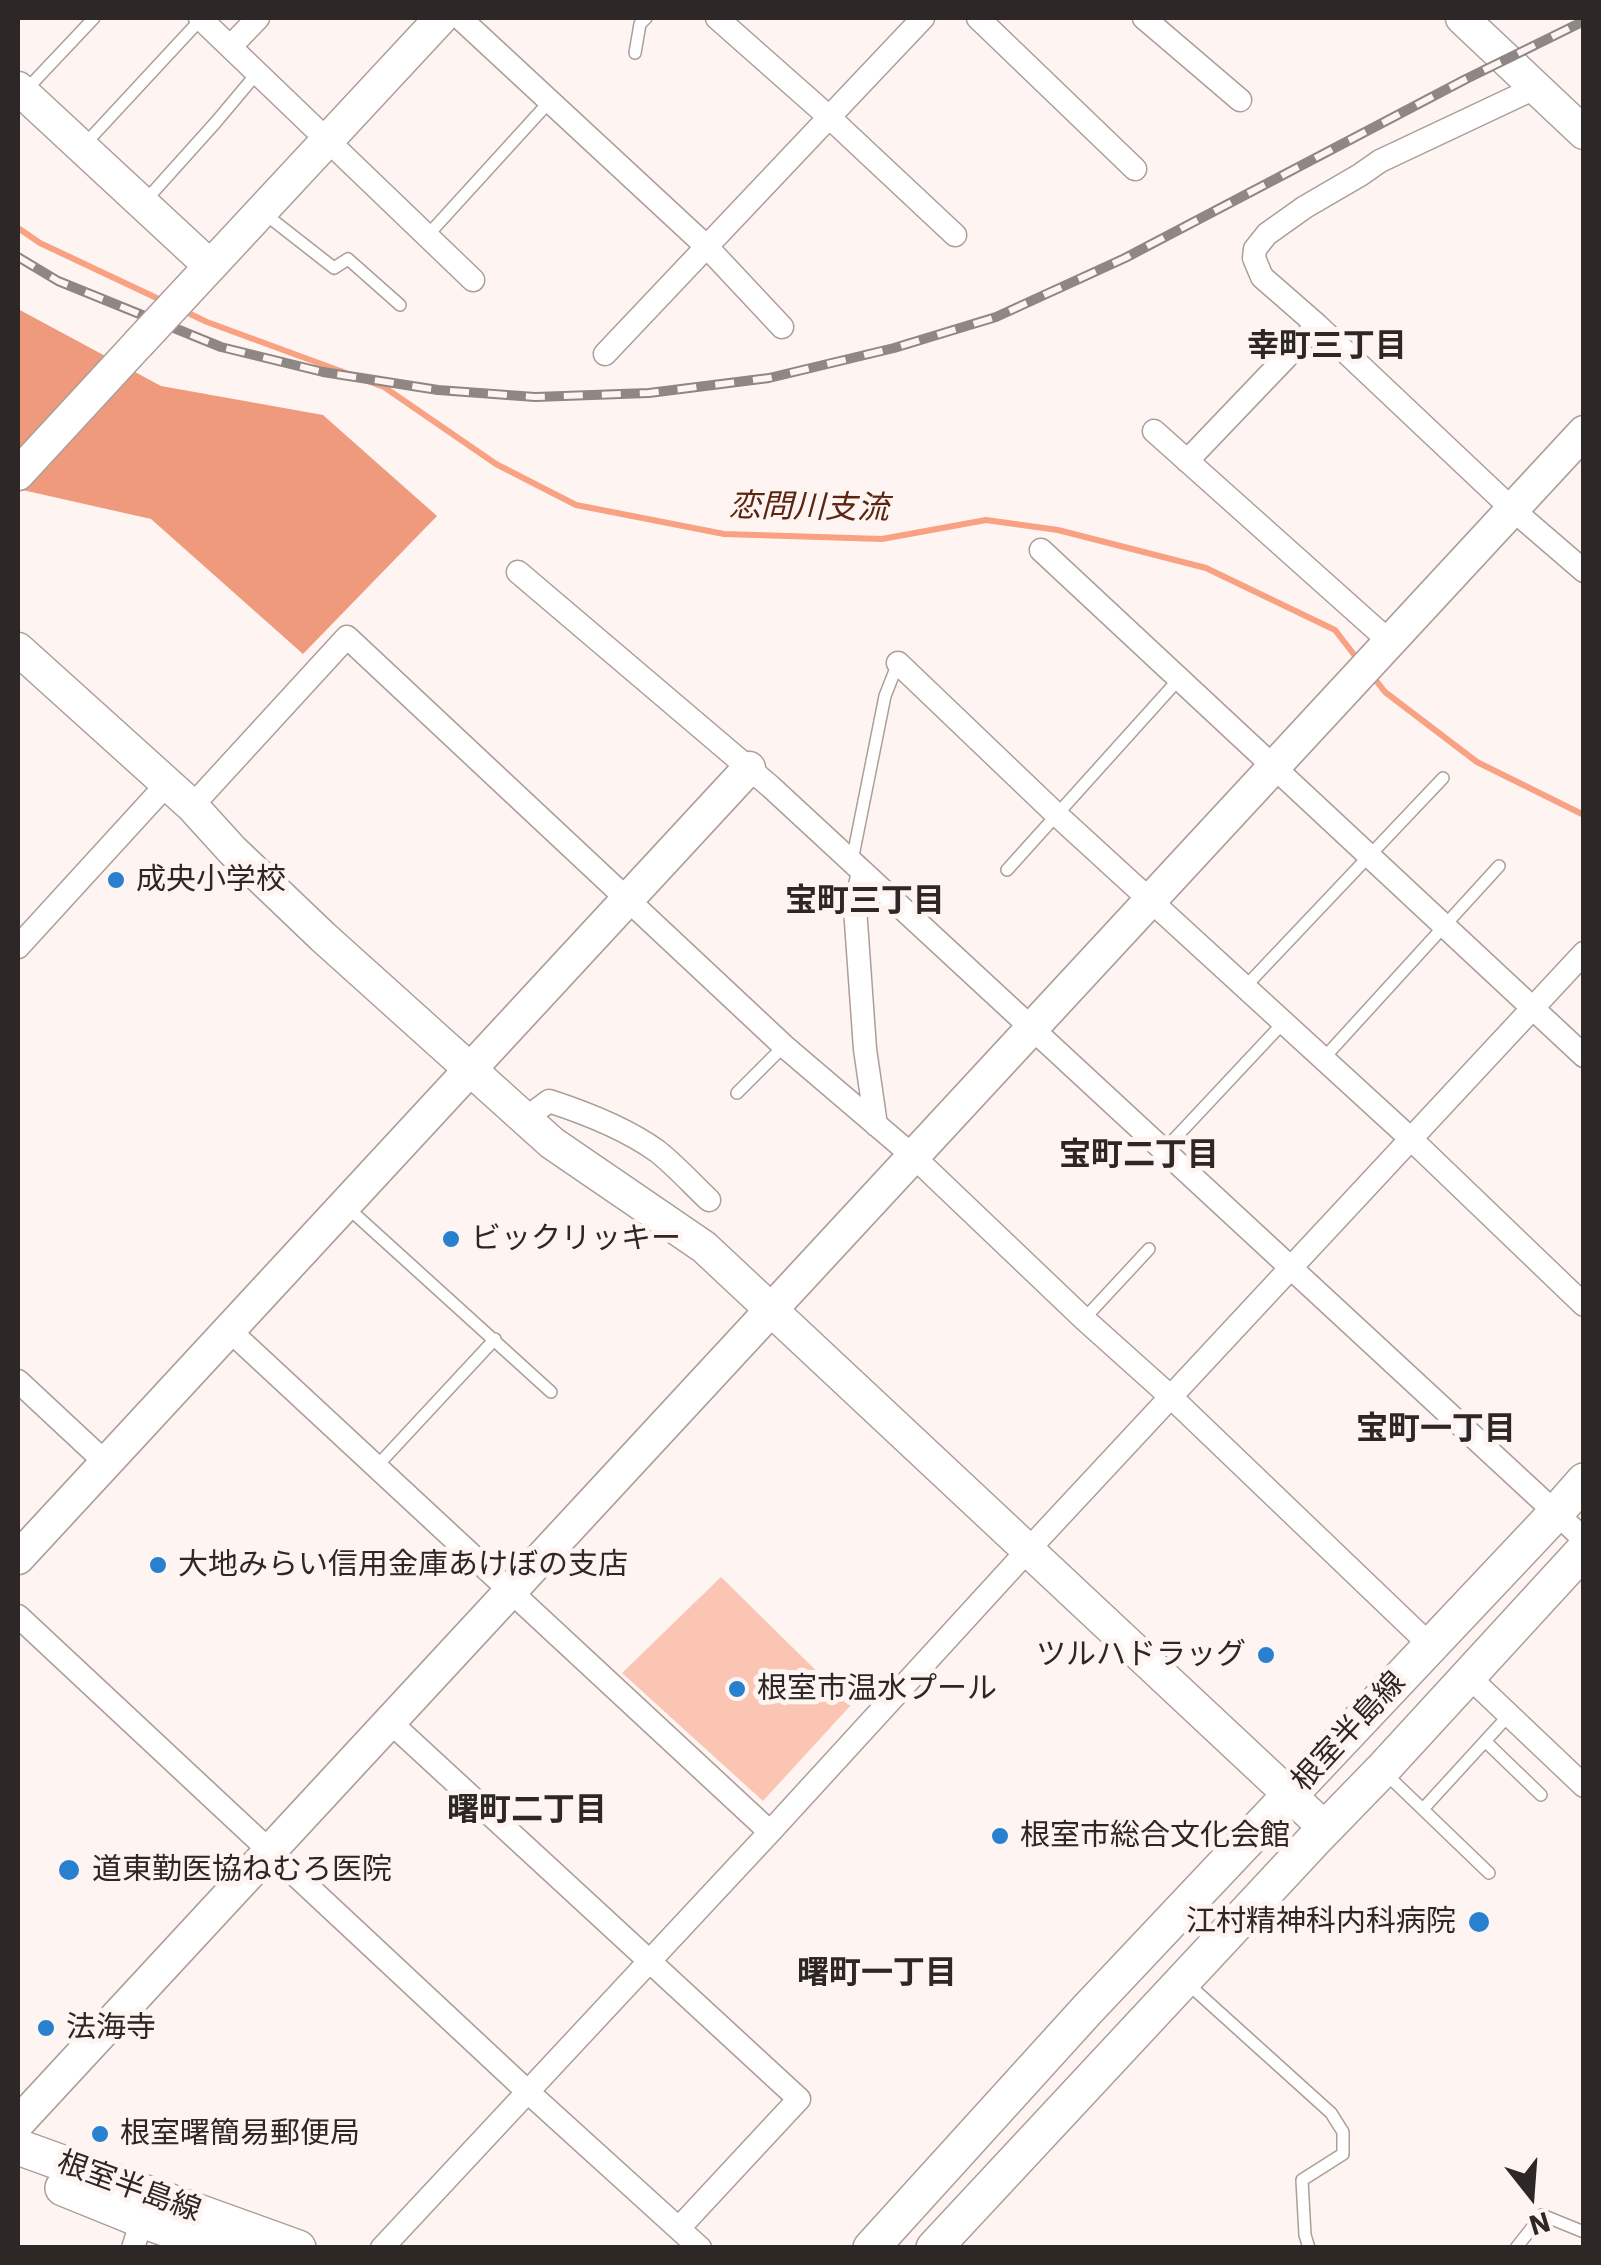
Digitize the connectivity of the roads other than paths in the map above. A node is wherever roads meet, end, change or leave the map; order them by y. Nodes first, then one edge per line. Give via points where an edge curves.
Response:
1 (94, 18) edge
2 (201, 18) edge
3 (258, 18) edge
4 (441, 18) edge
5 (460, 18) edge
6 (646, 18) edge
7 (718, 18) edge
8 (923, 18) edge
9 (978, 18) edge
10 (1144, 18) edge
11 (1462, 18) edge
12 (231, 46) junction
13 (635, 53) dead end
14 (258, 72) junction
15 (1536, 88) junction
16 (20, 90) edge
17 (1240, 100) dead end
18 (550, 101) junction
19 (830, 117) junction
20 (1584, 132) edge
21 (329, 139) junction
22 (82, 147) junction
23 (1135, 169) dead end
24 (143, 204) junction
25 (262, 211) junction
26 (955, 235) dead end
27 (428, 236) junction
28 (707, 247) junction
29 (210, 266) junction
30 (473, 280) dead end
31 (400, 305) dead end
32 (1317, 325) junction
33 (782, 326) dead end
34 (605, 354) dead end
35 (1154, 431) dead end
36 (1584, 432) edge
37 (1188, 461) junction
38 (18, 474) edge
39 (1512, 509) junction
40 (1042, 550) dead end
41 (1584, 571) edge
42 (518, 572) dead end
43 (1389, 641) junction
44 (18, 648) edge
45 (898, 663) joint
46 (1179, 678) junction
47 (749, 768) junction
48 (1274, 768) junction
49 (1443, 778) dead end
50 (167, 784) junction
51 (192, 806) junction
52 (1057, 815) junction
53 (1368, 856) junction
54 (1500, 866) dead end
55 (858, 867) junction
56 (1007, 870) dead end
57 (628, 898) junction
58 (1152, 900) junction
59 (1445, 927) junction
60 (18, 946) edge
61 (1584, 952) edge
62 (1244, 988) junction
63 (1532, 1008) junction
64 (1283, 1023) junction
65 (1032, 1028) junction
66 (784, 1046) junction
67 (1584, 1056) edge
68 (1323, 1059) junction
69 (471, 1070) junction
70 (737, 1093) dead end
71 (525, 1119) junction
72 (876, 1125) junction
73 (1411, 1138) junction
74 (1164, 1150) junction
75 (913, 1156) junction
76 (709, 1200) dead end
77 (344, 1204) junction
78 (1148, 1249) dead end
79 (1291, 1268) junction
80 (1584, 1305) edge
81 (770, 1310) junction
82 (1084, 1319) junction
83 (229, 1330) junction
84 (495, 1340) junction
85 (18, 1381) edge
86 (551, 1392) dead end
87 (1171, 1397) junction
88 (106, 1463) junction
89 (377, 1466) junction
90 (1584, 1481) edge
91 (1555, 1514) junction
92 (1584, 1538) edge
93 (1029, 1549) junction
94 (1584, 1550) edge
95 (18, 1558) edge
96 (512, 1591) junction
97 (18, 1616) edge
98 (1430, 1646) junction
99 (1468, 1676) junction
100 (1509, 1715) junction
101 (390, 1722) junction
102 (1485, 1741) junction
103 (1382, 1770) junction
104 (1584, 1786) edge
105 (1541, 1795) dead end
106 (1289, 1796) junction
107 (1423, 1809) junction
108 (1325, 1828) junction
109 (770, 1832) junction
110 (269, 1851) junction
111 (1489, 1873) dead end
112 (651, 1960) junction
113 (1184, 1980) junction
114 (528, 2092) junction
115 (18, 2123) edge
116 (18, 2147) edge
117 (18, 2169) edge
118 (679, 2228) junction
119 (1584, 2232) edge
120 (138, 2234) edge
121 (944, 2244) edge
122 (221, 2248) edge
123 (298, 2248) edge
124 (382, 2248) edge
125 (700, 2248) edge
126 (871, 2248) edge
127 (1309, 2248) edge
128 (1516, 2248) edge

1 - 16 lane
2 - 12 street
2 - 22 lane
3 - 12 street
4 - 21 street
5 - 18 street
6 - 13 lane
7 - 19 street
8 - 19 street
9 - 23 street
10 - 17 street
11 - 15 street
12 - 14 street
14 - 21 street
14 - 24 lane
15 - 20 street
15 - 32 street via 1380,161 1267,234 1255,249 1262,276
16 - 22 street
18 - 27 lane
18 - 28 street
19 - 26 street
19 - 28 street
21 - 25 street
21 - 27 street
22 - 24 street
24 - 29 street
25 - 29 street
25 - 31 lane via 334,268 348,258
27 - 30 street
28 - 33 street
28 - 34 street
29 - 38 street, bridge
32 - 37 street
32 - 39 street
35 - 37 street
36 - 39 street
37 - 43 street
39 - 41 street
39 - 43 street
40 - 46 street
42 - 47 street
43 - 48 street
44 - 50 street
45 - 52 street
45 - 55 lane via 885,696
46 - 48 street
46 - 52 lane
47 - 55 street
47 - 57 street
48 - 53 street
48 - 58 street
49 - 53 lane
50 - 51 street
50 - 60 street
51 - 57 street via 347,637
51 - 69 street via 323,937
52 - 56 lane
52 - 58 street
53 - 59 street
53 - 62 lane
54 - 59 lane
55 - 65 street
55 - 72 street via 864,1049
57 - 66 street
57 - 69 street
58 - 62 street
58 - 65 street
59 - 63 street
59 - 68 lane
61 - 63 street
62 - 64 street
63 - 67 street
63 - 73 street
64 - 68 street
64 - 74 lane
65 - 74 street
65 - 75 street
66 - 70 lane
66 - 72 street
68 - 73 street
69 - 71 street
69 - 77 street
71 - 76 street via 548,1101 577,1110 658,1152
71 - 81 street via 588,1170 704,1246
72 - 75 street
73 - 79 street
73 - 80 street
74 - 79 street
75 - 81 street
75 - 82 street
77 - 83 street
77 - 84 lane
78 - 82 lane
79 - 87 street
79 - 91 street
81 - 93 street
81 - 96 street
82 - 87 street
83 - 88 street
83 - 89 street
84 - 86 lane
84 - 89 lane
85 - 88 street
87 - 93 street
87 - 98 street
88 - 95 street
89 - 96 street
90 - 91 main road, 根室半島線
91 - 92 street
91 - 98 main road, 根室半島線
93 - 106 street
93 - 109 street
94 - 99 main road, 根室半島線
96 - 101 street
96 - 109 street
97 - 110 street
98 - 106 main road, 根室半島線
99 - 100 street
99 - 103 main road, 根室半島線
100 - 102 lane
100 - 104 street
101 - 110 street
101 - 112 street
102 - 105 lane
102 - 107 lane
103 - 107 lane
103 - 108 main road, 根室半島線
106 - 108 street
106 - 126 main road, 根室半島線
107 - 111 lane
108 - 113 main road, 根室半島線
109 - 112 street
110 - 114 street
110 - 115 street
112 - 114 street
112 - 118 street via 799,2099
113 - 121 main road, 根室半島線
113 - 127 lane via 1331,2113 1343,2132 1343,2154 1302,2180
114 - 118 street
114 - 124 street
116 - 123 main road, 根室半島線
117 - 120 main road, 根室半島線
118 - 125 street
119 - 128 lane via 1542,2215
120 - 122 main road, 根室半島線

